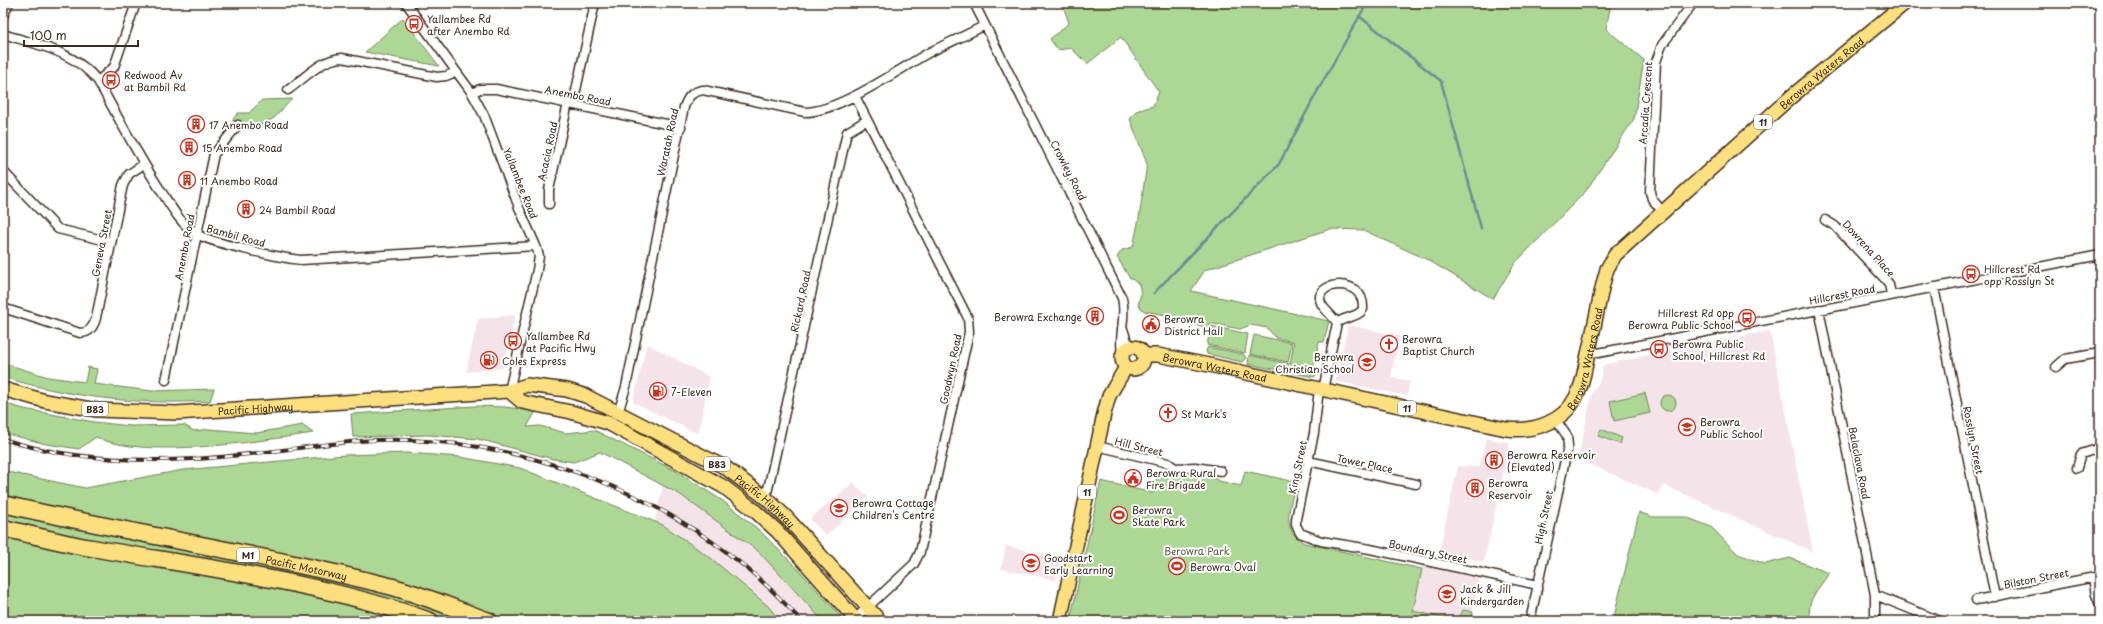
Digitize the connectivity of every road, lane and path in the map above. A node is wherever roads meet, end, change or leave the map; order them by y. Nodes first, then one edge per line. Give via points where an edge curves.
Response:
1 (9, 3) edge
2 (136, 3) edge
3 (406, 3) edge
4 (595, 3) edge
5 (974, 3) edge
6 (1693, 3) edge
7 (1898, 5) edge
8 (3, 16) edge
9 (985, 25) junction
10 (3, 34) edge
11 (456, 72) junction
12 (98, 81) junction
13 (288, 90) dead end
14 (472, 93) junction
15 (855, 96) junction
16 (570, 103) junction
17 (867, 120) junction
18 (238, 125) dead end
19 (681, 127) junction
20 (144, 164) junction
21 (3, 171) edge
22 (549, 204) dead end
23 (1662, 211) junction
24 (1826, 220) dead end
25 (197, 234) junction
26 (111, 242) junction
27 (536, 246) junction
28 (2100, 255) edge
29 (1934, 287) junction
30 (1891, 295) junction
31 (3, 308) edge
32 (1819, 309) junction
33 (1337, 323) junction
34 (1123, 328) junction
35 (1127, 350) junction
36 (1588, 351) junction
37 (2100, 353) edge
38 (1144, 355) junction
39 (2056, 366) dead end
40 (1126, 367) junction
41 (166, 380) dead end
42 (3, 389) edge
43 (1321, 389) junction
44 (509, 391) junction
45 (618, 413) junction
46 (1556, 420) junction
47 (1097, 446) junction
48 (2100, 448) edge
49 (1308, 461) junction
50 (2077, 468) dead end
51 (1221, 471) dead end
52 (1416, 484) dead end
53 (766, 498) junction
54 (3, 504) edge
55 (3, 528) edge
56 (1314, 540) joint
57 (2096, 577) edge
58 (1538, 585) junction
59 (1875, 595) junction
60 (1995, 597) junction
61 (1976, 600) dead end
62 (2100, 604) edge
63 (867, 607) junction
64 (856, 620) edge
65 (430, 621) edge
66 (489, 621) edge
67 (880, 621) edge
68 (1060, 621) edge
69 (1530, 621) edge
70 (1875, 621) edge
71 (1940, 621) edge

1 - 8 street
2 - 12 street via 114,67
3 - 11 street, Yallambee Road
4 - 16 street, Acacia Road
5 - 9 street, Crowley Road
6 - 23 street, Arcadia Crescent via 1662,45 1656,62 1650,192 1652,199
7 - 23 main road, Berowra Waters Road / 11
9 - 15 street, Waratah Road via 910,63
9 - 34 street, Crowley Road via 1122,298 1125,308
10 - 12 street, Bambil Road via 61,52 85,67
11 - 13 street via 437,76 333,58
11 - 14 street, Yallambee Road
12 - 20 street, Bambil Road
14 - 16 street, Anembo Road via 480,89 496,89
14 - 27 street, Yallambee Road via 484,115
15 - 17 street, Goodwyn Road
15 - 19 street, Waratah Road via 821,110 805,112 709,91 698,91 693,92 686,101
16 - 19 street, Anembo Road
16 - 22 street, Acacia Road via 549,190
17 - 53 street, Rickard Road via 847,132
17 - 63 street, Goodwyn Road via 968,318 969,332 920,552 914,564
18 - 25 street, Anembo Road via 214,154
19 - 45 street, Waratah Road via 626,387
20 - 25 street, Bambil Road via 182,221
20 - 26 street, Geneva Street via 133,170 126,179
21 - 26 street via 58,229
23 - 36 main road, Berowra Waters Road / 11 via 1614,255 1605,277
24 - 30 street, Dowrena Place via 1835,226 1885,279
25 - 27 street, Bambil Road via 279,257 301,260
25 - 41 street, Anembo Road
26 - 31 street, Geneva Street via 96,321 87,332 75,332
27 - 44 street, Yallambee Road via 539,256 537,270
28 - 29 street, Hillcrest Road
29 - 30 street, Hillcrest Road
29 - 60 street, Rosslyn Street
30 - 32 street, Hillcrest Road
32 - 36 street, Hillcrest Road via 1598,353
32 - 59 street, Balaclava Road
33 - 33 street via 1321,303 1320,297 1323,290 1330,286 1344,285 1357,292 1363,309 1357,315 1346,317
33 - 43 street, King Street
34 - 35 street
34 - 35 street, Crowley Road via 1120,343
35 - 38 main road via 1140,349
35 - 40 main road via 1122,359
36 - 46 main road, Berowra Waters Road / 11 via 1576,397
37 - 39 street via 2065,359
38 - 40 main road via 1139,367
38 - 43 main road, Berowra Waters Road / 11 via 1158,355
40 - 47 main road, 11 via 1109,396
42 - 44 main road, Pacific Highway / B83 via 46,401 97,410 176,413
43 - 46 main road, Berowra Waters Road / 11 via 1521,431
43 - 49 street, King Street
44 - 45 main road, Pacific Highway / B83 via 527,385 567,390 586,396
44 - 64 main road, Pacific Highway / B83 via 522,402 608,423 724,488 777,531
45 - 53 main road, Pacific Highway / B83 via 726,468
46 - 58 street, High Street via 1567,436 1568,446
47 - 51 street, Hill Street via 1168,463 1175,468 1195,466
47 - 68 main road, 11
48 - 50 street via 2081,454
49 - 52 street, Tower Place
49 - 56 street, King Street via 1296,525 1300,533
53 - 63 main road, Pacific Highway / B83
54 - 66 highway, Pacific Motorway / M1 via 394,588
55 - 65 highway, Pacific Motorway / M1 via 90,548 269,578 388,606
56 - 58 street, Boundary Street via 1370,549
57 - 60 street, Bilston Street
57 - 62 street via 2096,595
58 - 69 street, High Street
59 - 70 street, Balaclava Road
59 - 71 street
60 - 61 street, Bilston Street
63 - 64 street, Goodwyn Road
63 - 67 main road, Pacific Highway / B83

